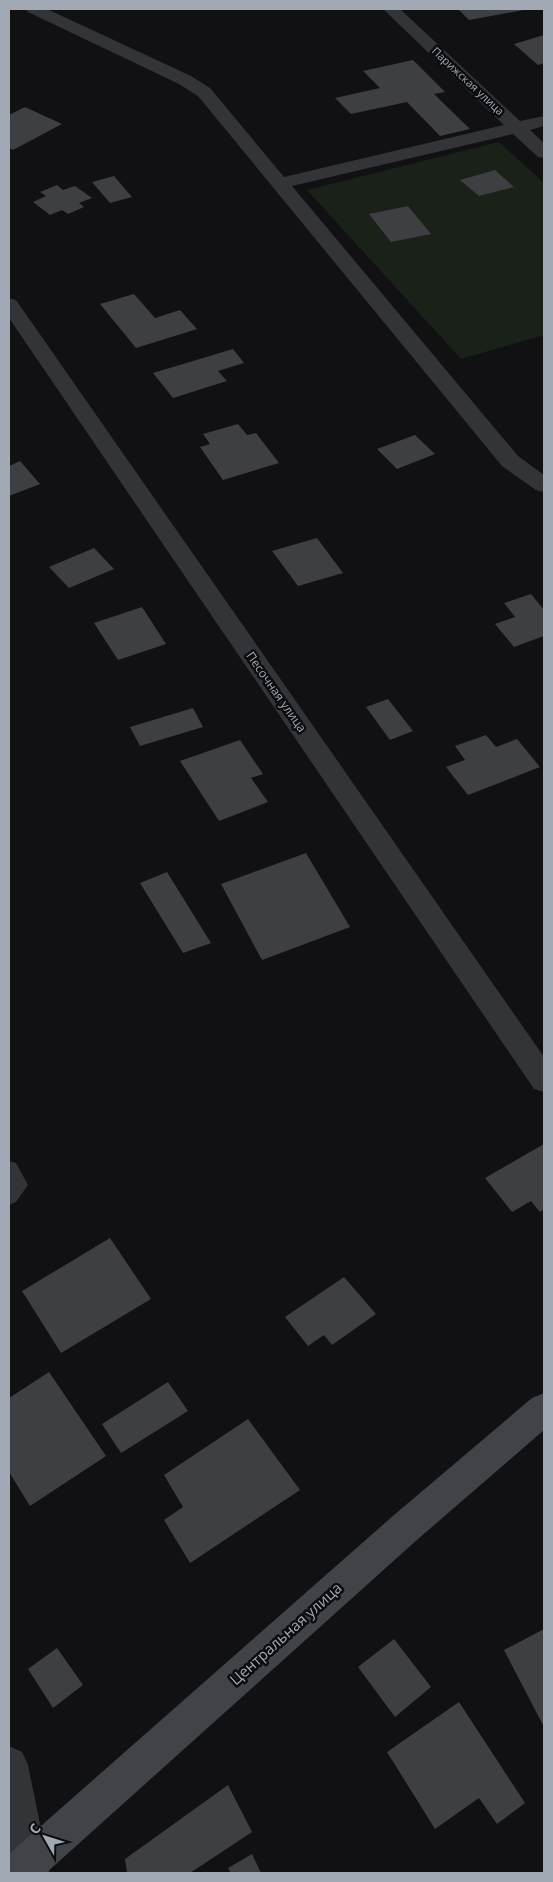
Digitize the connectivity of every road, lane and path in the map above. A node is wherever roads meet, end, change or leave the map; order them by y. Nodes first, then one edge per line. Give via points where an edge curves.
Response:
1 (34, 9) edge
2 (391, 9) edge
3 (544, 122) edge
4 (517, 128) junction
5 (544, 153) edge
6 (281, 183) junction
7 (9, 304) edge
8 (544, 485) edge
9 (544, 1080) edge
10 (9, 1169) edge
11 (9, 1196) edge
12 (544, 1409) edge
13 (9, 1765) edge
14 (26, 1869) edge

1 - 6 street via 204,92
2 - 4 street, Парижская улица
3 - 4 street
4 - 5 street, Парижская улица
4 - 6 street
6 - 8 street via 510,461
7 - 9 street, Песочная улица
10 - 11 lane via 18,1185
12 - 14 main road, Центральная улица via 406,1527
13 - 14 street

